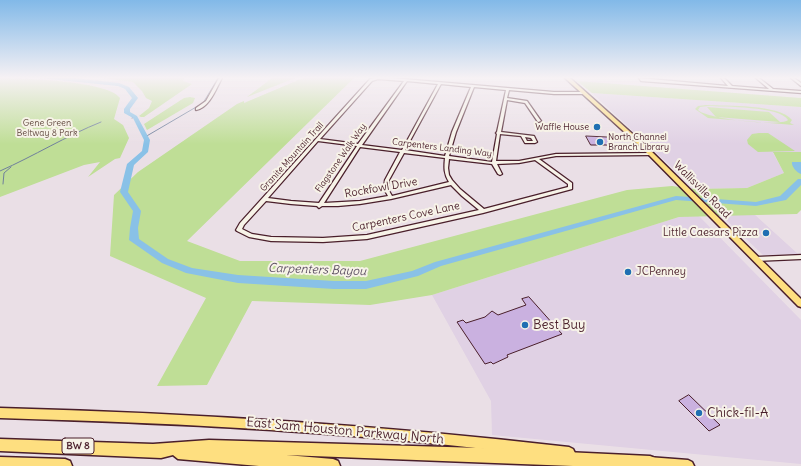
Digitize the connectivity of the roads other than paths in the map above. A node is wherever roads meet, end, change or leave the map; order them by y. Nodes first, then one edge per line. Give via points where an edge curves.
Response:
1 (505, 99) edge
2 (208, 100) edge
3 (356, 100) edge
4 (392, 100) edge
5 (431, 100) edge
6 (467, 100) edge
7 (510, 100) edge
8 (591, 100) edge
9 (197, 109) dead end
10 (539, 120) dead end
11 (498, 133) junction
12 (523, 136) dead end
13 (316, 140) junction
14 (359, 146) junction
15 (402, 151) junction
16 (446, 156) junction
17 (653, 156) junction
18 (536, 159) junction
19 (494, 163) junction
20 (500, 174) dead end
21 (453, 183) junction
22 (391, 198) junction
23 (265, 200) junction
24 (319, 206) junction
25 (483, 211) junction
26 (239, 230) joint
27 (801, 257) edge
28 (756, 259) junction
29 (801, 304) edge
30 (0, 413) edge
31 (0, 445) edge
32 (156, 450) junction
33 (650, 463) junction
34 (0, 464) edge
35 (65, 466) edge
36 (333, 466) edge
37 (688, 466) edge

1 - 11 street
2 - 9 street
3 - 13 street, Granite Mountain Trail
4 - 14 street, Flagstone Walk Way
5 - 15 street
6 - 16 street
7 - 10 street via 526,102
8 - 17 main road, Wallisville Road
11 - 12 street
11 - 19 street
13 - 14 street, Carpenters Landing Way
13 - 23 street, Granite Mountain Trail
14 - 15 street, Carpenters Landing Way
14 - 24 street, Flagstone Walk Way
15 - 16 street, Carpenters Landing Way
15 - 22 street via 387,182 386,189
16 - 19 street, Carpenters Landing Way
16 - 21 street via 447,175
17 - 18 street, Carpenters Landing Way via 556,155
17 - 28 main road, Wallisville Road
18 - 19 street, Carpenters Landing Way
18 - 25 street, Carpenters Cove Lane via 571,187
19 - 20 street
21 - 22 street, Rockfowl Drive
21 - 25 street
22 - 24 street, Rockfowl Drive
23 - 24 street, Rockfowl Drive
23 - 26 street, Granite Mountain Trail
25 - 26 street, Carpenters Cove Lane via 389,233 345,239 271,240 251,236
27 - 28 street
28 - 29 main road, Wallisville Road
30 - 33 main road, East Sam Houston Parkway North via 226,421 505,445
31 - 32 highway, BW 8
32 - 33 highway via 217,446
32 - 36 highway, BW 8
33 - 37 main road, East Sam Houston Parkway North
34 - 35 highway, BW 8

